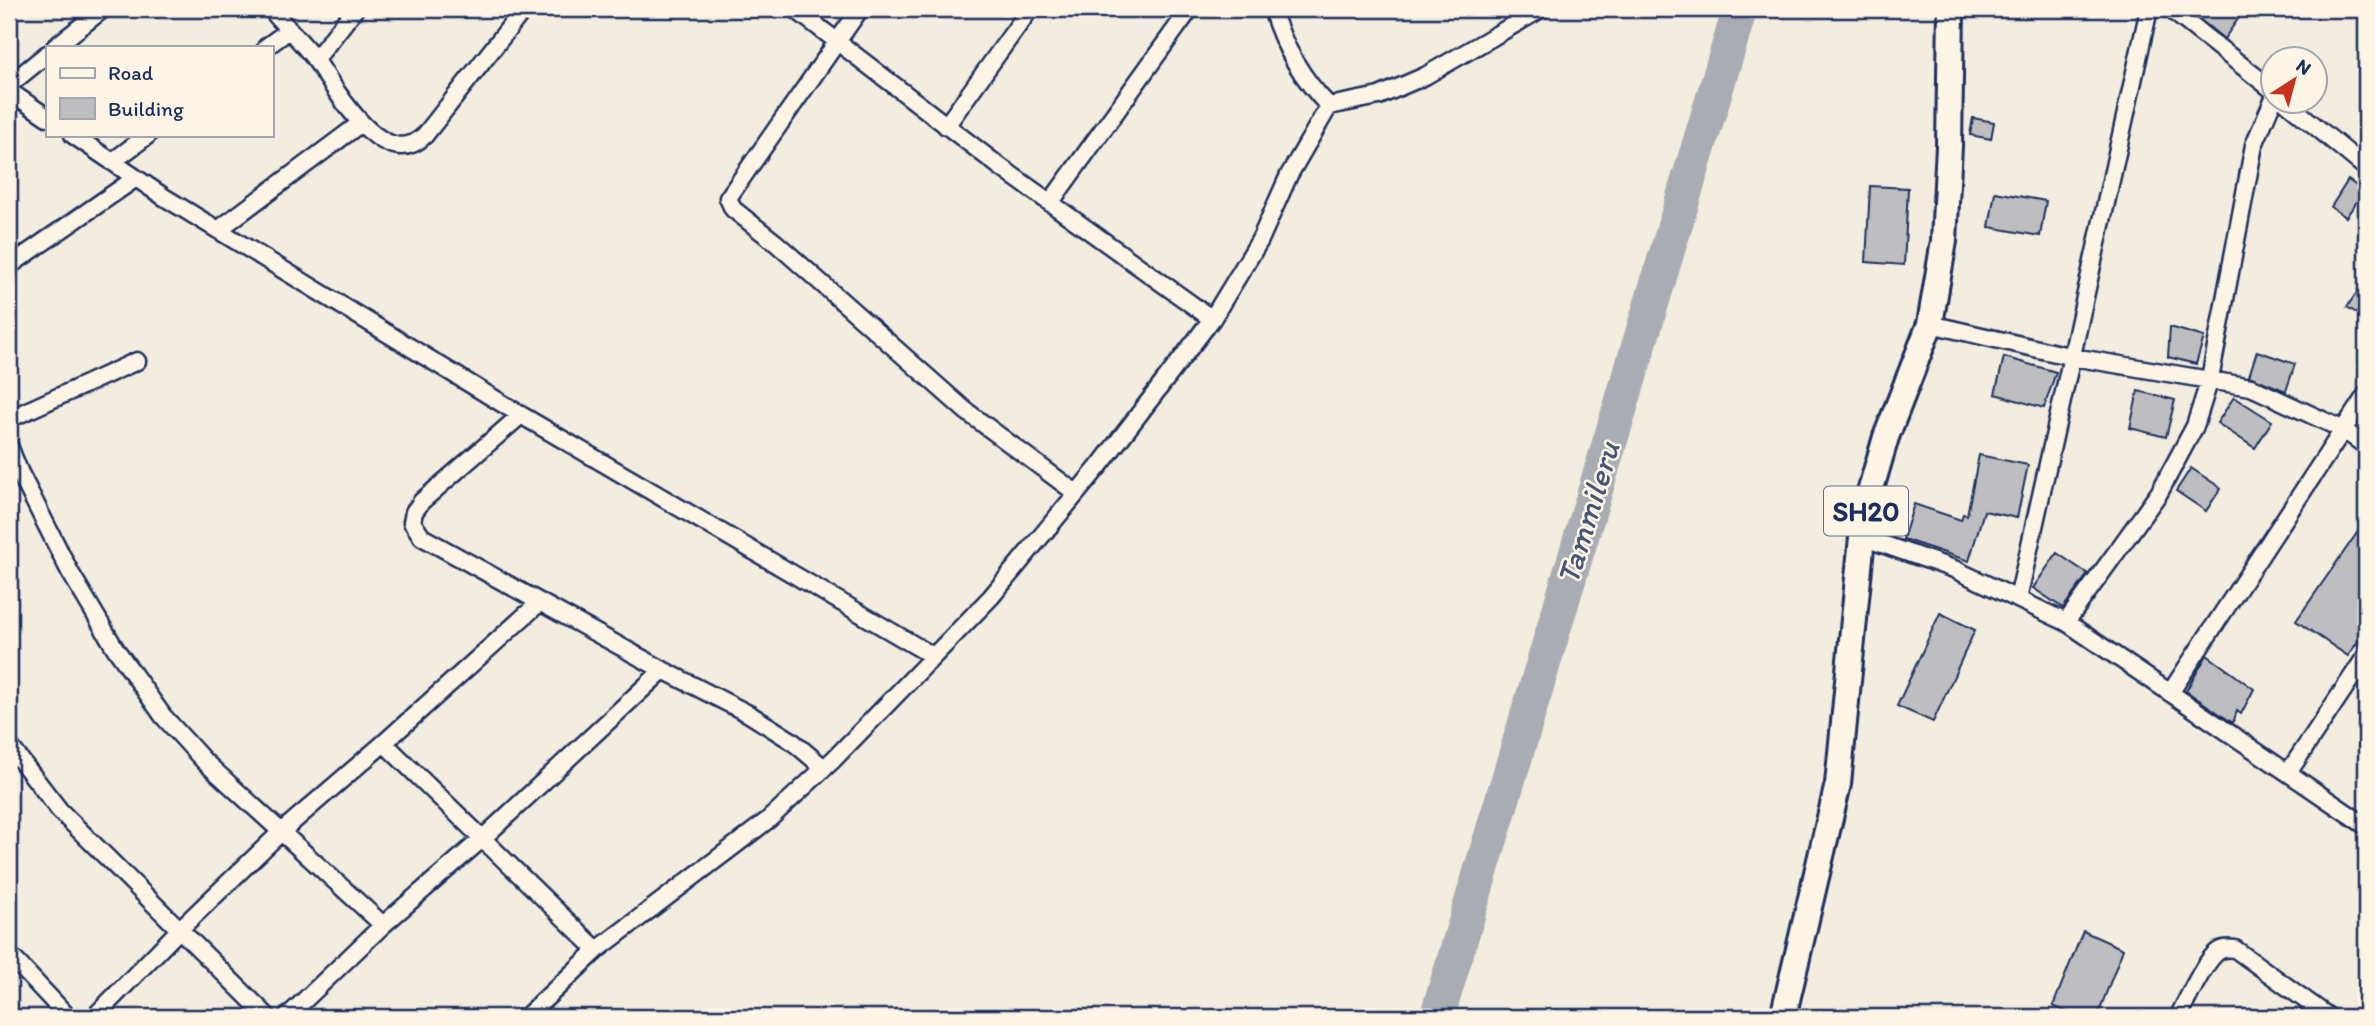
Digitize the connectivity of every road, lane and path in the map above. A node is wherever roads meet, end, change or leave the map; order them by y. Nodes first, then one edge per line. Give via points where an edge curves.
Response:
1 (103, 9) edge
2 (271, 9) edge
3 (355, 9) edge
4 (524, 9) edge
5 (795, 9) edge
6 (860, 9) edge
7 (1030, 9) edge
8 (1190, 9) edge
9 (1272, 9) edge
10 (1541, 9) edge
11 (1951, 9) edge
12 (2149, 9) edge
13 (2170, 9) edge
14 (288, 31) junction
15 (836, 41) junction
16 (56, 46) edge
17 (267, 46) edge
18 (46, 55) edge
19 (315, 60) junction
20 (2260, 81) edge
21 (9, 85) edge
22 (9, 91) edge
23 (1329, 106) junction
24 (46, 116) edge
25 (2266, 116) edge
26 (2303, 116) edge
27 (361, 123) junction
28 (946, 126) junction
29 (74, 136) edge
30 (147, 136) edge
31 (112, 162) junction
32 (2366, 167) edge
33 (136, 178) junction
34 (1050, 203) junction
35 (218, 230) junction
36 (9, 266) edge
37 (1212, 319) junction
38 (1930, 324) junction
39 (2073, 357) junction
40 (137, 361) dead end
41 (2210, 379) junction
42 (2366, 395) edge
43 (521, 415) junction
44 (9, 419) edge
45 (2342, 429) junction
46 (9, 446) edge
47 (2366, 446) edge
48 (1076, 494) junction
49 (1862, 537) junction
50 (2018, 599) junction
51 (539, 603) junction
52 (2066, 622) junction
53 (933, 656) junction
54 (2366, 656) edge
55 (663, 670) junction
56 (2170, 693) junction
57 (384, 743) junction
58 (9, 745) edge
59 (824, 768) junction
60 (2288, 773) junction
61 (2366, 826) edge
62 (281, 832) junction
63 (483, 838) junction
64 (383, 925) junction
65 (180, 929) junction
66 (597, 950) junction
67 (9, 954) edge
68 (68, 1017) edge
69 (94, 1017) edge
70 (268, 1017) edge
71 (287, 1017) edge
72 (526, 1017) edge
73 (1784, 1017) edge
74 (2178, 1017) edge
75 (2329, 1017) edge

1 - 16 street
2 - 14 street
3 - 19 street
4 - 27 street via 416,144 403,148 388,143
5 - 15 street
6 - 15 street
7 - 28 street
8 - 34 street
9 - 23 street via 1281,38
10 - 23 street via 1424,76 1379,96
11 - 38 main road, SH20 via 1944,241
12 - 39 street
13 - 20 street
14 - 17 street
14 - 19 street
15 - 28 street
15 - 48 street via 728,198 733,209 966,411
18 - 21 street
19 - 27 street
22 - 24 street
23 - 37 street via 1289,175 1260,240
25 - 41 street via 2254,145
26 - 32 street
27 - 35 street
28 - 34 street
29 - 31 street
30 - 31 street
31 - 33 street
33 - 35 street
33 - 36 street
34 - 37 street
35 - 43 street
37 - 48 street
38 - 39 street
38 - 49 main road, SH20 via 1886,437
39 - 41 street
39 - 50 street
40 - 44 street
41 - 45 street via 2251,387
41 - 52 street via 2195,426 2159,493
42 - 45 street
43 - 51 street via 422,501 412,522 422,537
43 - 53 street
45 - 47 street
45 - 56 street
46 - 62 street via 70,572 163,716
48 - 53 street via 991,597
49 - 50 street via 1954,569
49 - 73 main road, SH20 via 1838,784
50 - 52 street
51 - 55 street
51 - 57 street
52 - 56 street
53 - 59 street
54 - 60 street
55 - 59 street via 792,741
55 - 63 street
56 - 60 street
57 - 62 street
57 - 63 street
58 - 65 street via 60,811
59 - 66 street via 768,820
60 - 61 street
62 - 64 street
62 - 65 street
63 - 64 street
63 - 66 street
64 - 71 street
65 - 69 street
65 - 70 street
66 - 72 street
67 - 68 street
74 - 75 street via 2208,961 2226,948 2235,949

